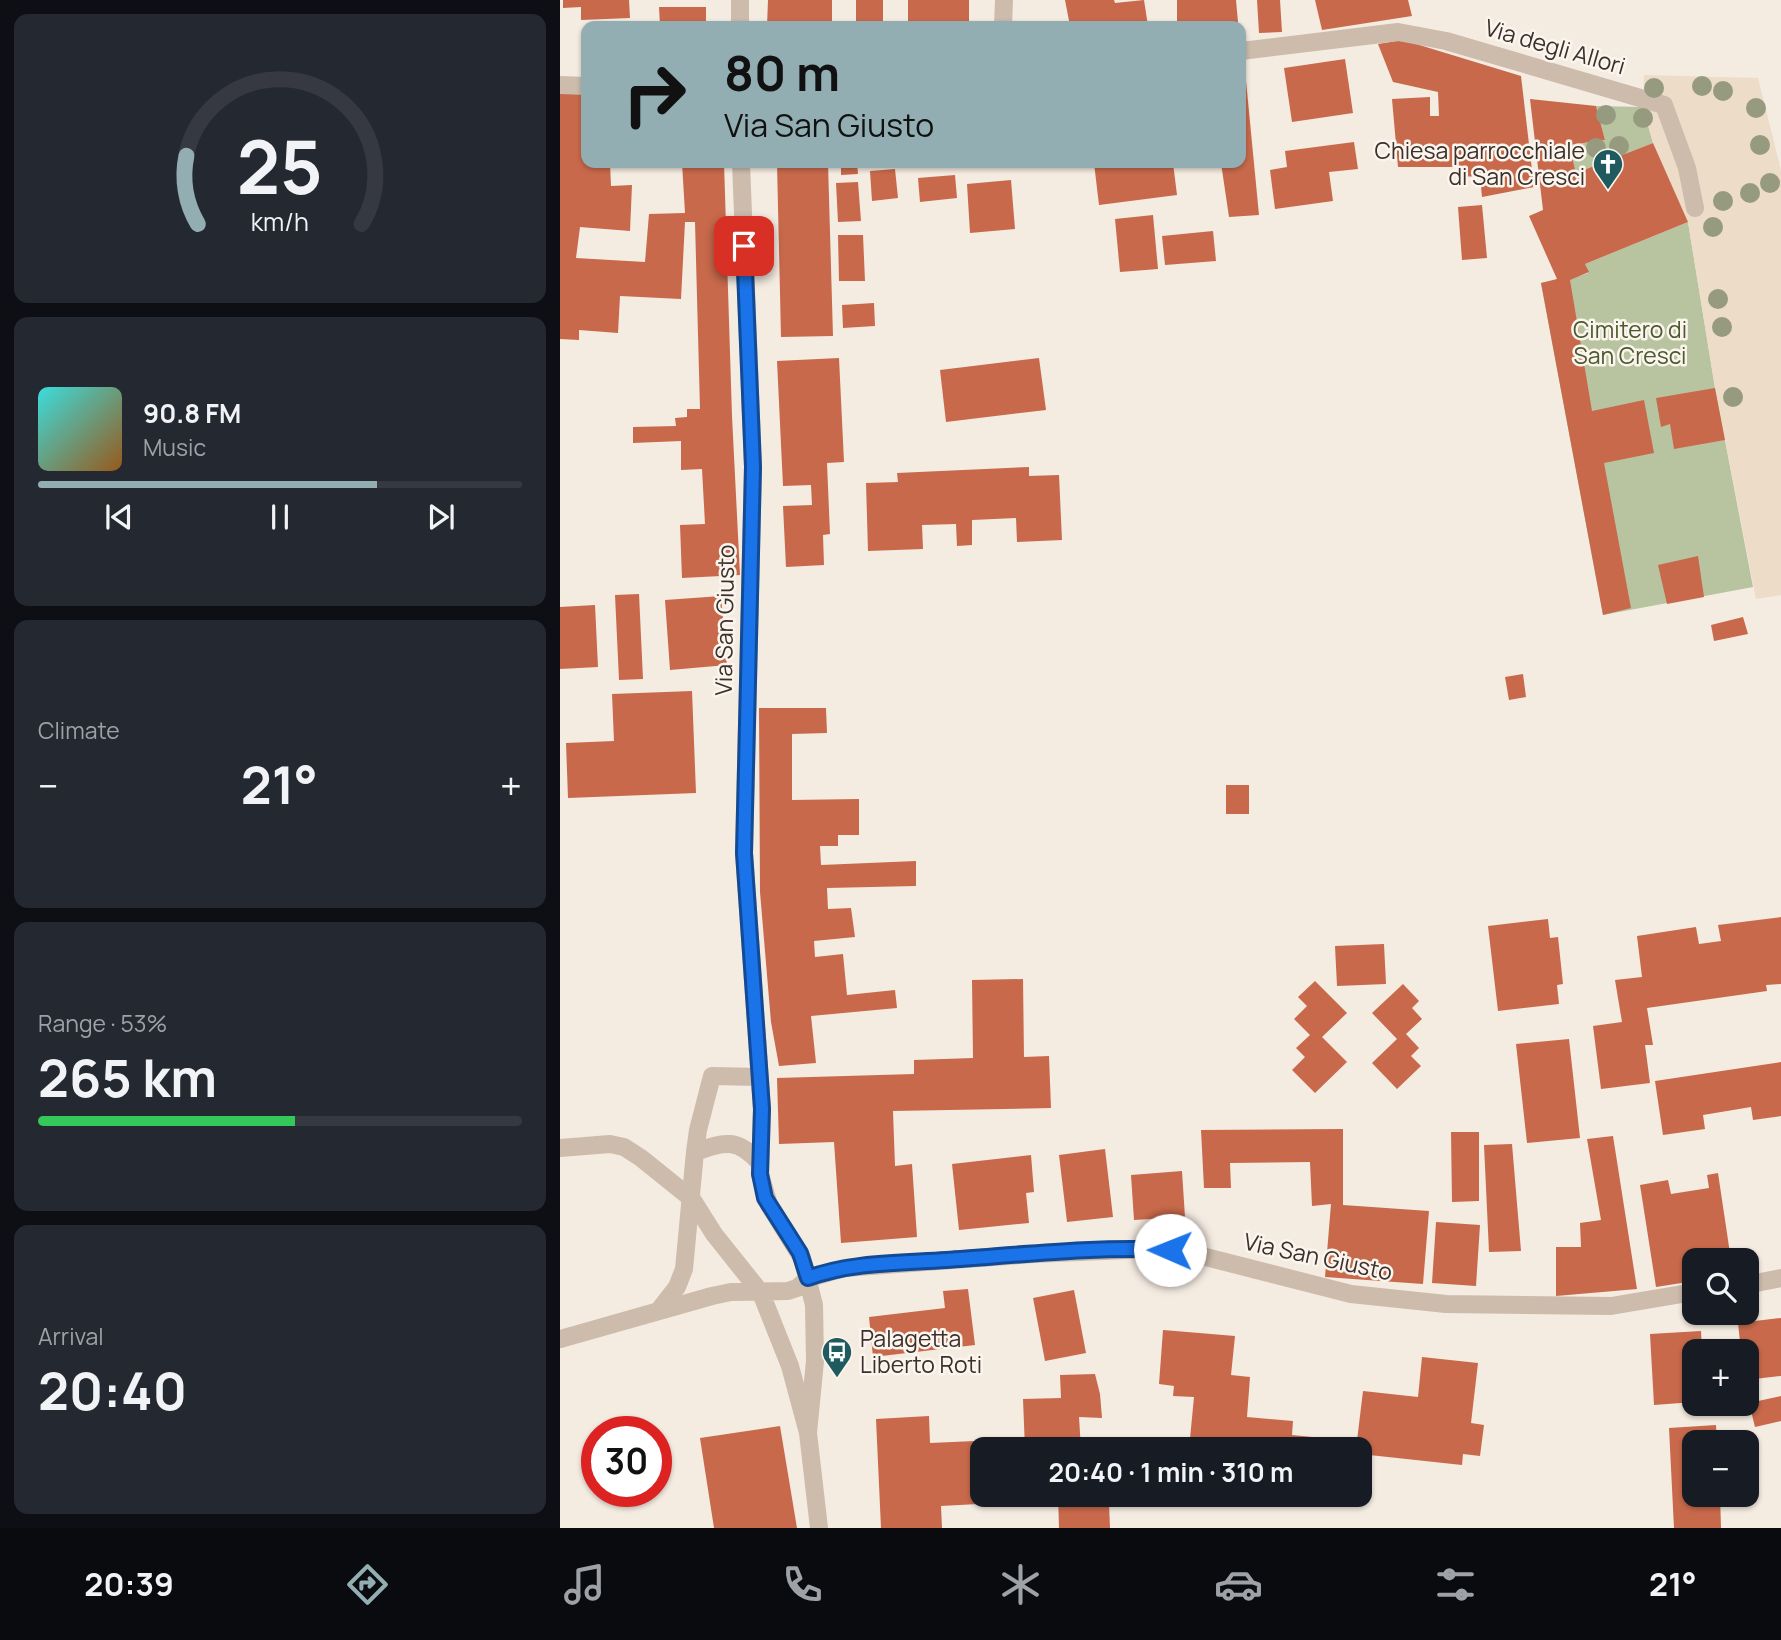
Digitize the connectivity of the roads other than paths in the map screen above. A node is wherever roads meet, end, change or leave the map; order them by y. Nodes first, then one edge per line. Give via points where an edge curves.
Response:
1 (740, 0) edge
2 (1004, 0) edge
3 (740, 21) edge
4 (1003, 21) edge
5 (1246, 50) edge
6 (560, 85) edge
7 (581, 86) edge
8 (741, 168) edge
9 (1695, 208) dead end
10 (760, 1077) junction
11 (560, 1148) edge
12 (695, 1152) junction
13 (760, 1163) junction
14 (692, 1199) junction
15 (808, 1278) junction
16 (1781, 1278) edge
17 (1759, 1282) edge
18 (761, 1293) junction
19 (1682, 1295) edge
20 (659, 1310) junction
21 (560, 1339) edge
22 (808, 1433) junction
23 (819, 1528) edge

1 - 3 street
2 - 4 street
5 - 9 street, Via degli Allori via 1398,32 1446,41 1664,105 1687,168
6 - 7 street
8 - 10 street, Via San Giusto via 753,467 744,853
10 - 12 street via 712,1076
10 - 13 street, Via San Giusto
11 - 14 street via 624,1147
12 - 13 street via 734,1144
12 - 14 street
13 - 15 street, Via San Giusto via 765,1198 800,1253
14 - 18 street via 713,1234
14 - 20 street via 684,1269
15 - 18 street, Via San Giusto via 797,1288
15 - 19 street, Via San Giusto via 853,1267 1152,1249 1186,1252 1351,1294 1446,1304 1611,1306
15 - 22 street via 815,1317
16 - 17 street
18 - 20 street, Via San Giusto via 725,1293
18 - 22 street via 790,1366
20 - 21 street, Via San Giusto
22 - 23 street

